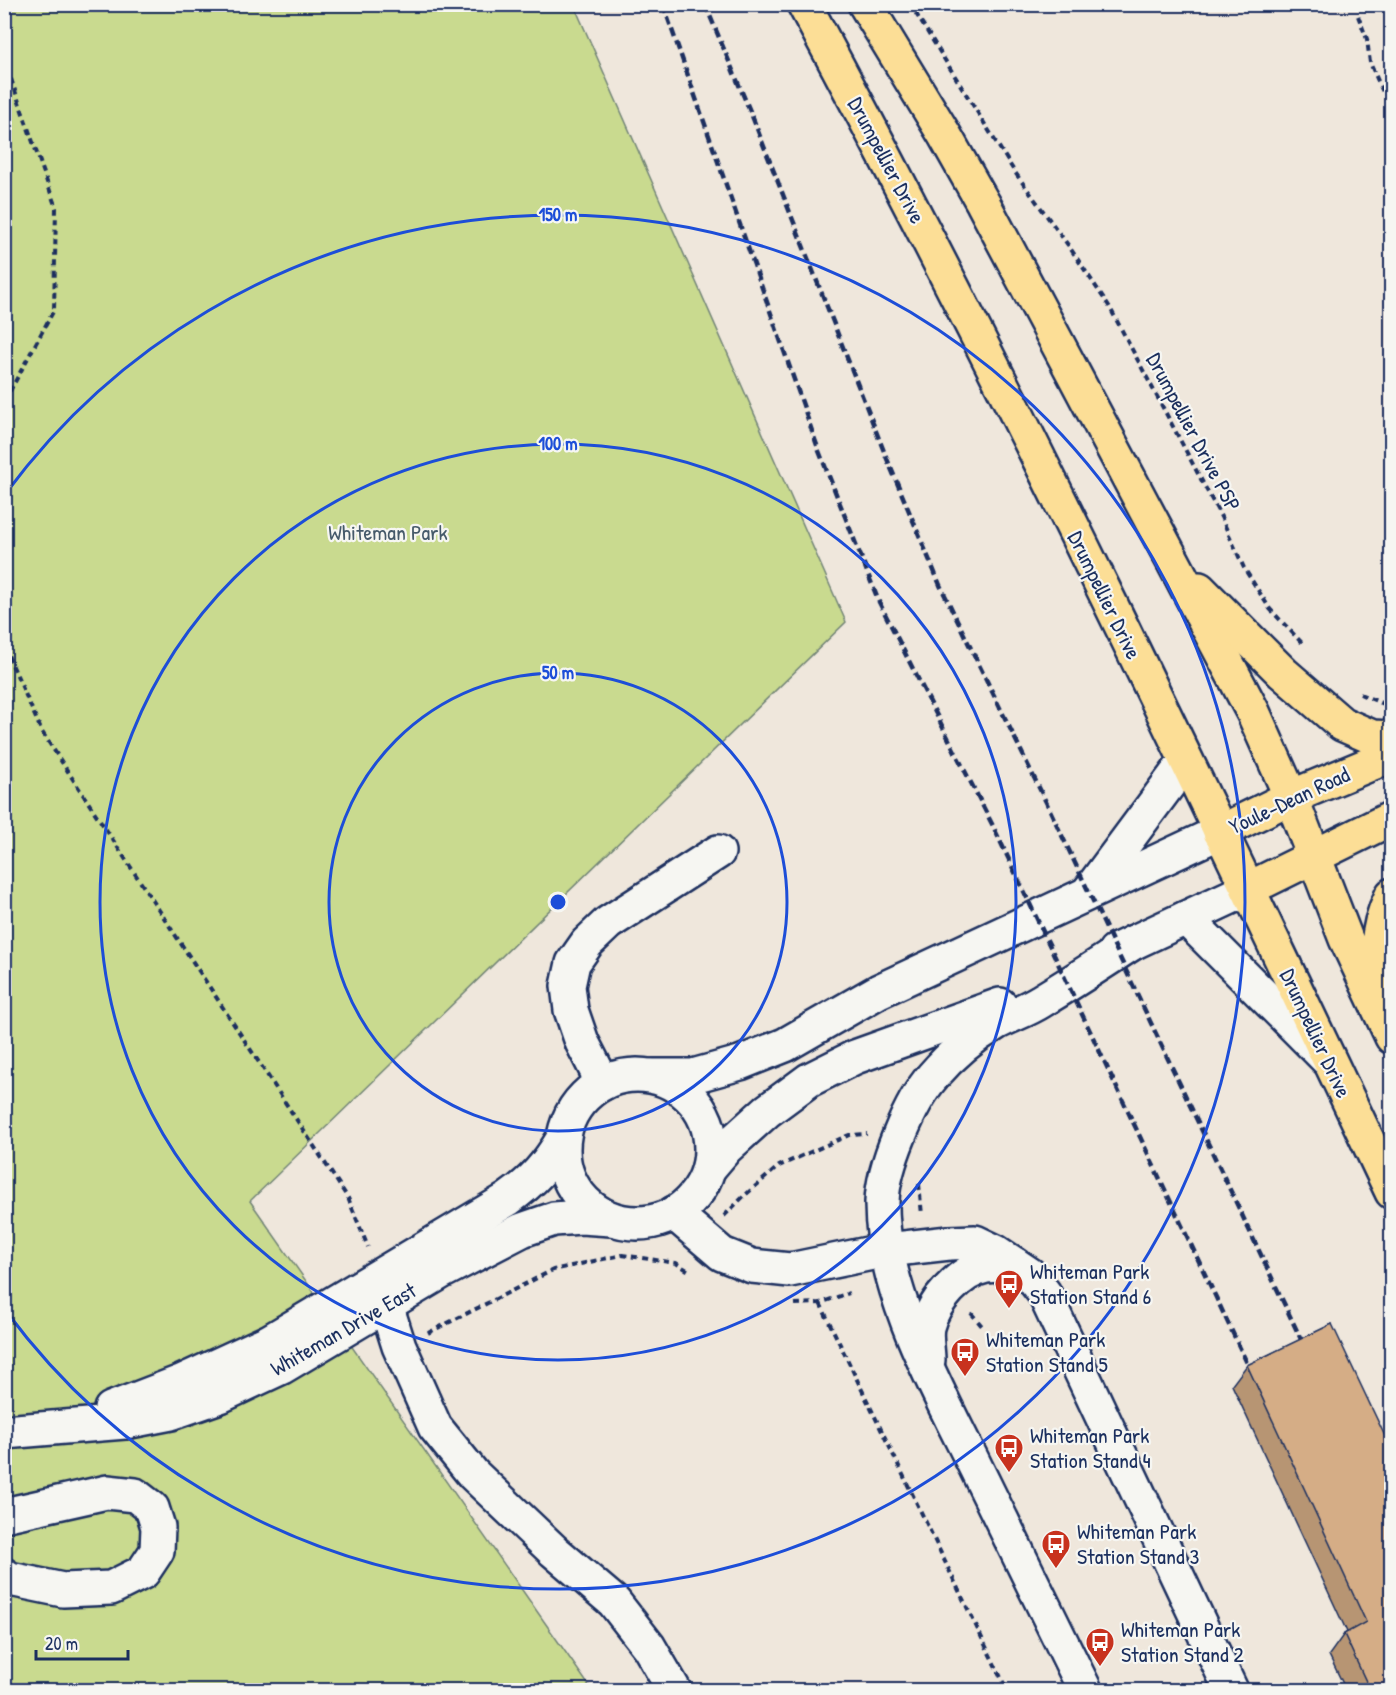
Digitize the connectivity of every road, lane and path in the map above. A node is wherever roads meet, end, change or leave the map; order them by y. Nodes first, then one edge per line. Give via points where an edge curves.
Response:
1 (804, 4) edge
2 (865, 4) edge
3 (910, 4) edge
4 (1358, 16) dead end
5 (4, 58) edge
6 (1392, 104) edge
7 (4, 402) edge
8 (1174, 564) junction
9 (4, 646) edge
10 (1308, 650) dead end
11 (1351, 686) dead end
12 (1360, 693) junction
13 (1392, 705) edge
14 (1341, 724) junction
15 (1392, 738) edge
16 (1392, 755) edge
17 (1186, 760) junction
18 (1291, 797) junction
19 (1392, 818) edge
20 (1220, 832) junction
21 (718, 852) dead end
22 (1314, 856) junction
23 (1248, 889) junction
24 (1089, 892) junction
25 (1392, 895) edge
26 (1186, 918) junction
27 (1134, 942) junction
28 (1392, 1031) edge
29 (1392, 1037) edge
30 (1329, 1060) junction
31 (653, 1077) junction
32 (603, 1083) junction
33 (877, 1134) dead end
34 (563, 1139) junction
35 (709, 1168) junction
36 (1392, 1192) edge
37 (674, 1213) junction
38 (612, 1219) junction
39 (719, 1221) dead end
40 (886, 1250) junction
41 (676, 1263) dead end
42 (1014, 1264) junction
43 (379, 1292) junction
44 (820, 1303) dead end
45 (970, 1312) dead end
46 (982, 1326) dead end
47 (419, 1337) dead end
48 (928, 1368) junction
49 (4, 1432) edge
50 (4, 1515) edge
51 (4, 1575) edge
52 (674, 1690) edge
53 (1007, 1690) edge
54 (1085, 1690) edge
55 (1231, 1690) edge

1 - 17 main road, Drumpellier Drive via 936,252
2 - 8 main road via 983,203
3 - 10 path, Drumpellier Drive PSP via 1014,171 1108,306 1221,517 1244,568 1270,609
4 - 6 path via 1367,39 1370,63
5 - 7 path via 57,208 54,310
8 - 14 main road via 1283,673
8 - 18 main road via 1253,712
9 - 43 path via 42,732 348,1198 374,1263
11 - 12 path
12 - 13 path
12 - 14 path
14 - 15 main road via 1372,737
16 - 18 main road, Youle-Dean Road
17 - 20 main road, Drumpellier Drive
17 - 24 street
18 - 20 main road, Youle-Dean Road
18 - 22 main road
19 - 22 main road
20 - 23 main road, Drumpellier Drive
20 - 24 street
21 - 32 street via 608,923 573,963 568,986 571,1010
22 - 23 main road
22 - 29 main road via 1346,939
23 - 26 street
23 - 30 main road, Drumpellier Drive
24 - 31 street via 879,991 785,1045 693,1076
25 - 28 main road via 1382,917 1377,945
26 - 27 street
26 - 30 street
27 - 35 street via 992,1009 855,1057 809,1080 726,1148
27 - 40 street via 1040,1002 995,1024 961,1047 931,1077 893,1148 882,1200
30 - 36 main road, Drumpellier Drive
31 - 32 street via 628,1076
31 - 35 street via 675,1085 700,1111 711,1145
32 - 34 street via 576,1107
33 - 39 path via 849,1135 779,1166
34 - 38 street via 564,1164 573,1188 589,1207
34 - 43 street, Whiteman Drive East via 549,1162 523,1188
35 - 37 street via 701,1186
37 - 38 street via 654,1221 632,1223
37 - 40 street via 722,1254 752,1266 790,1270
38 - 43 street, Whiteman Drive East via 554,1219 522,1230 441,1272
40 - 42 street via 975,1242
40 - 48 street via 900,1299
41 - 47 path via 622,1255 553,1270
42 - 48 street via 984,1266 963,1276 950,1289 936,1306 927,1328
42 - 55 street via 1029,1274 1044,1293
43 - 49 street, Whiteman Drive East via 181,1382 68,1426
43 - 52 street via 435,1427 473,1474 614,1602 649,1647
44 - 53 path
45 - 46 path
48 - 54 street
50 - 51 street via 106,1492 135,1495 152,1508 158,1527 157,1551 143,1572 111,1588 63,1590

